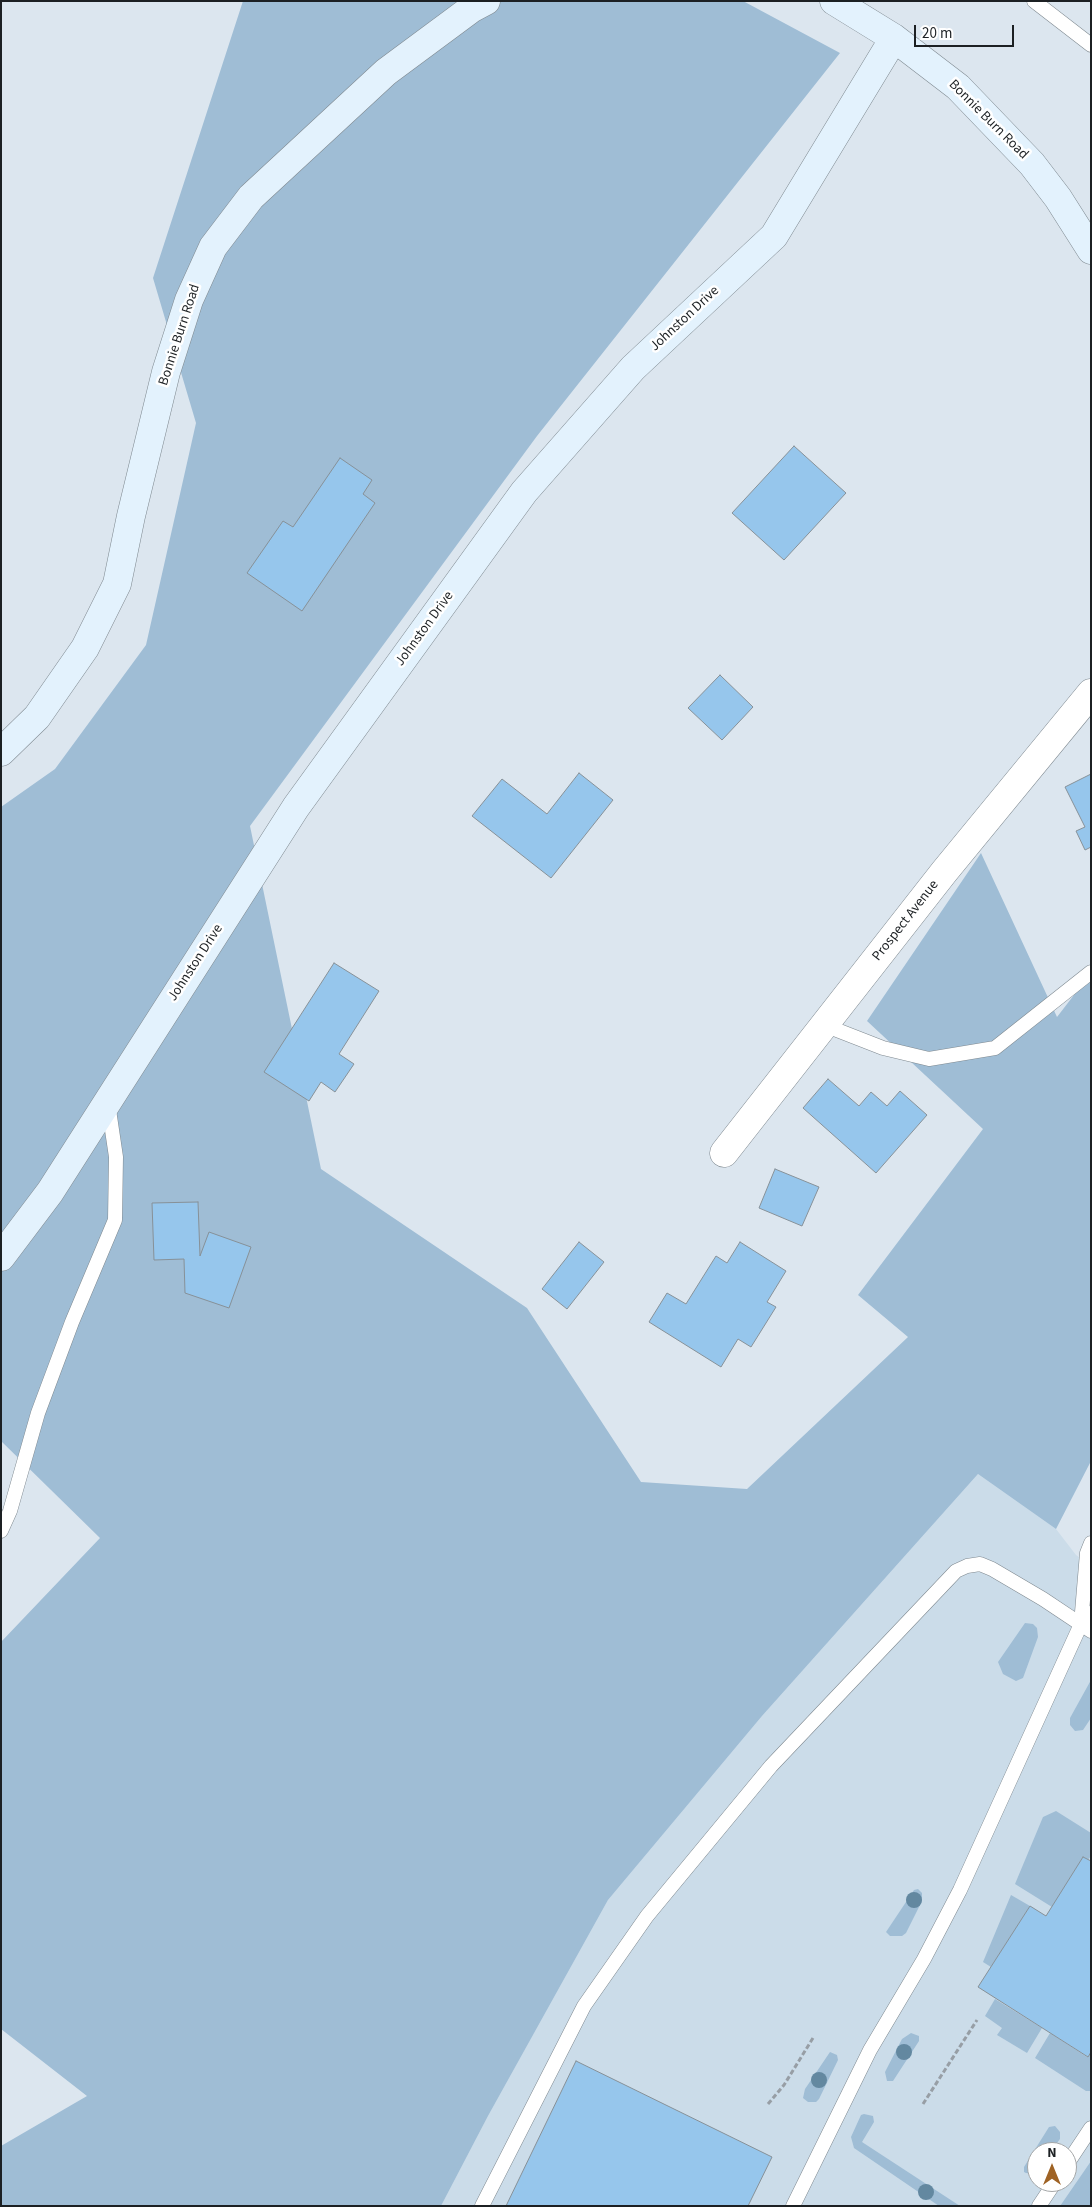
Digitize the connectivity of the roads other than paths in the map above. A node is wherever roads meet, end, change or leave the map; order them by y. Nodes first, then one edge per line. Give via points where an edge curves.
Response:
1 (486, 1) edge
2 (834, 1) edge
3 (1034, 1) edge
4 (894, 38) junction
5 (1091, 45) edge
6 (1091, 250) edge
7 (1091, 692) edge
8 (1, 752) edge
9 (1091, 972) edge
10 (824, 1025) junction
11 (108, 1101) junction
12 (724, 1153) dead end
13 (1, 1257) edge
14 (1, 1532) edge
15 (1091, 1543) edge
16 (1087, 1623) edge
17 (1091, 2128) edge
18 (1077, 2149) edge
19 (1048, 2192) edge
20 (482, 2206) edge
21 (792, 2206) edge
22 (1039, 2206) edge

1 - 8 street, Bonnie Burn Road via 386,72 251,197 213,247 189,300 166,372 116,584 85,648 37,717
2 - 4 street, Bonnie Burn Road
3 - 5 lane
4 - 6 street, Bonnie Burn Road via 958,87 1004,133 1058,198
4 - 11 street, Johnston Drive via 774,236 633,368 524,492 296,807
7 - 10 street, Prospect Avenue
9 - 10 lane via 995,1048 929,1059 883,1048
10 - 12 street, Prospect Avenue
11 - 13 street, Johnston Drive via 50,1192
11 - 14 lane via 116,1157 115,1220 38,1413
15 - 16 lane via 1087,1553
16 - 20 lane via 980,1564 967,1566 952,1575 772,1766 647,1916 584,2006
16 - 21 lane via 960,1890 870,2050
17 - 18 lane
19 - 22 lane

